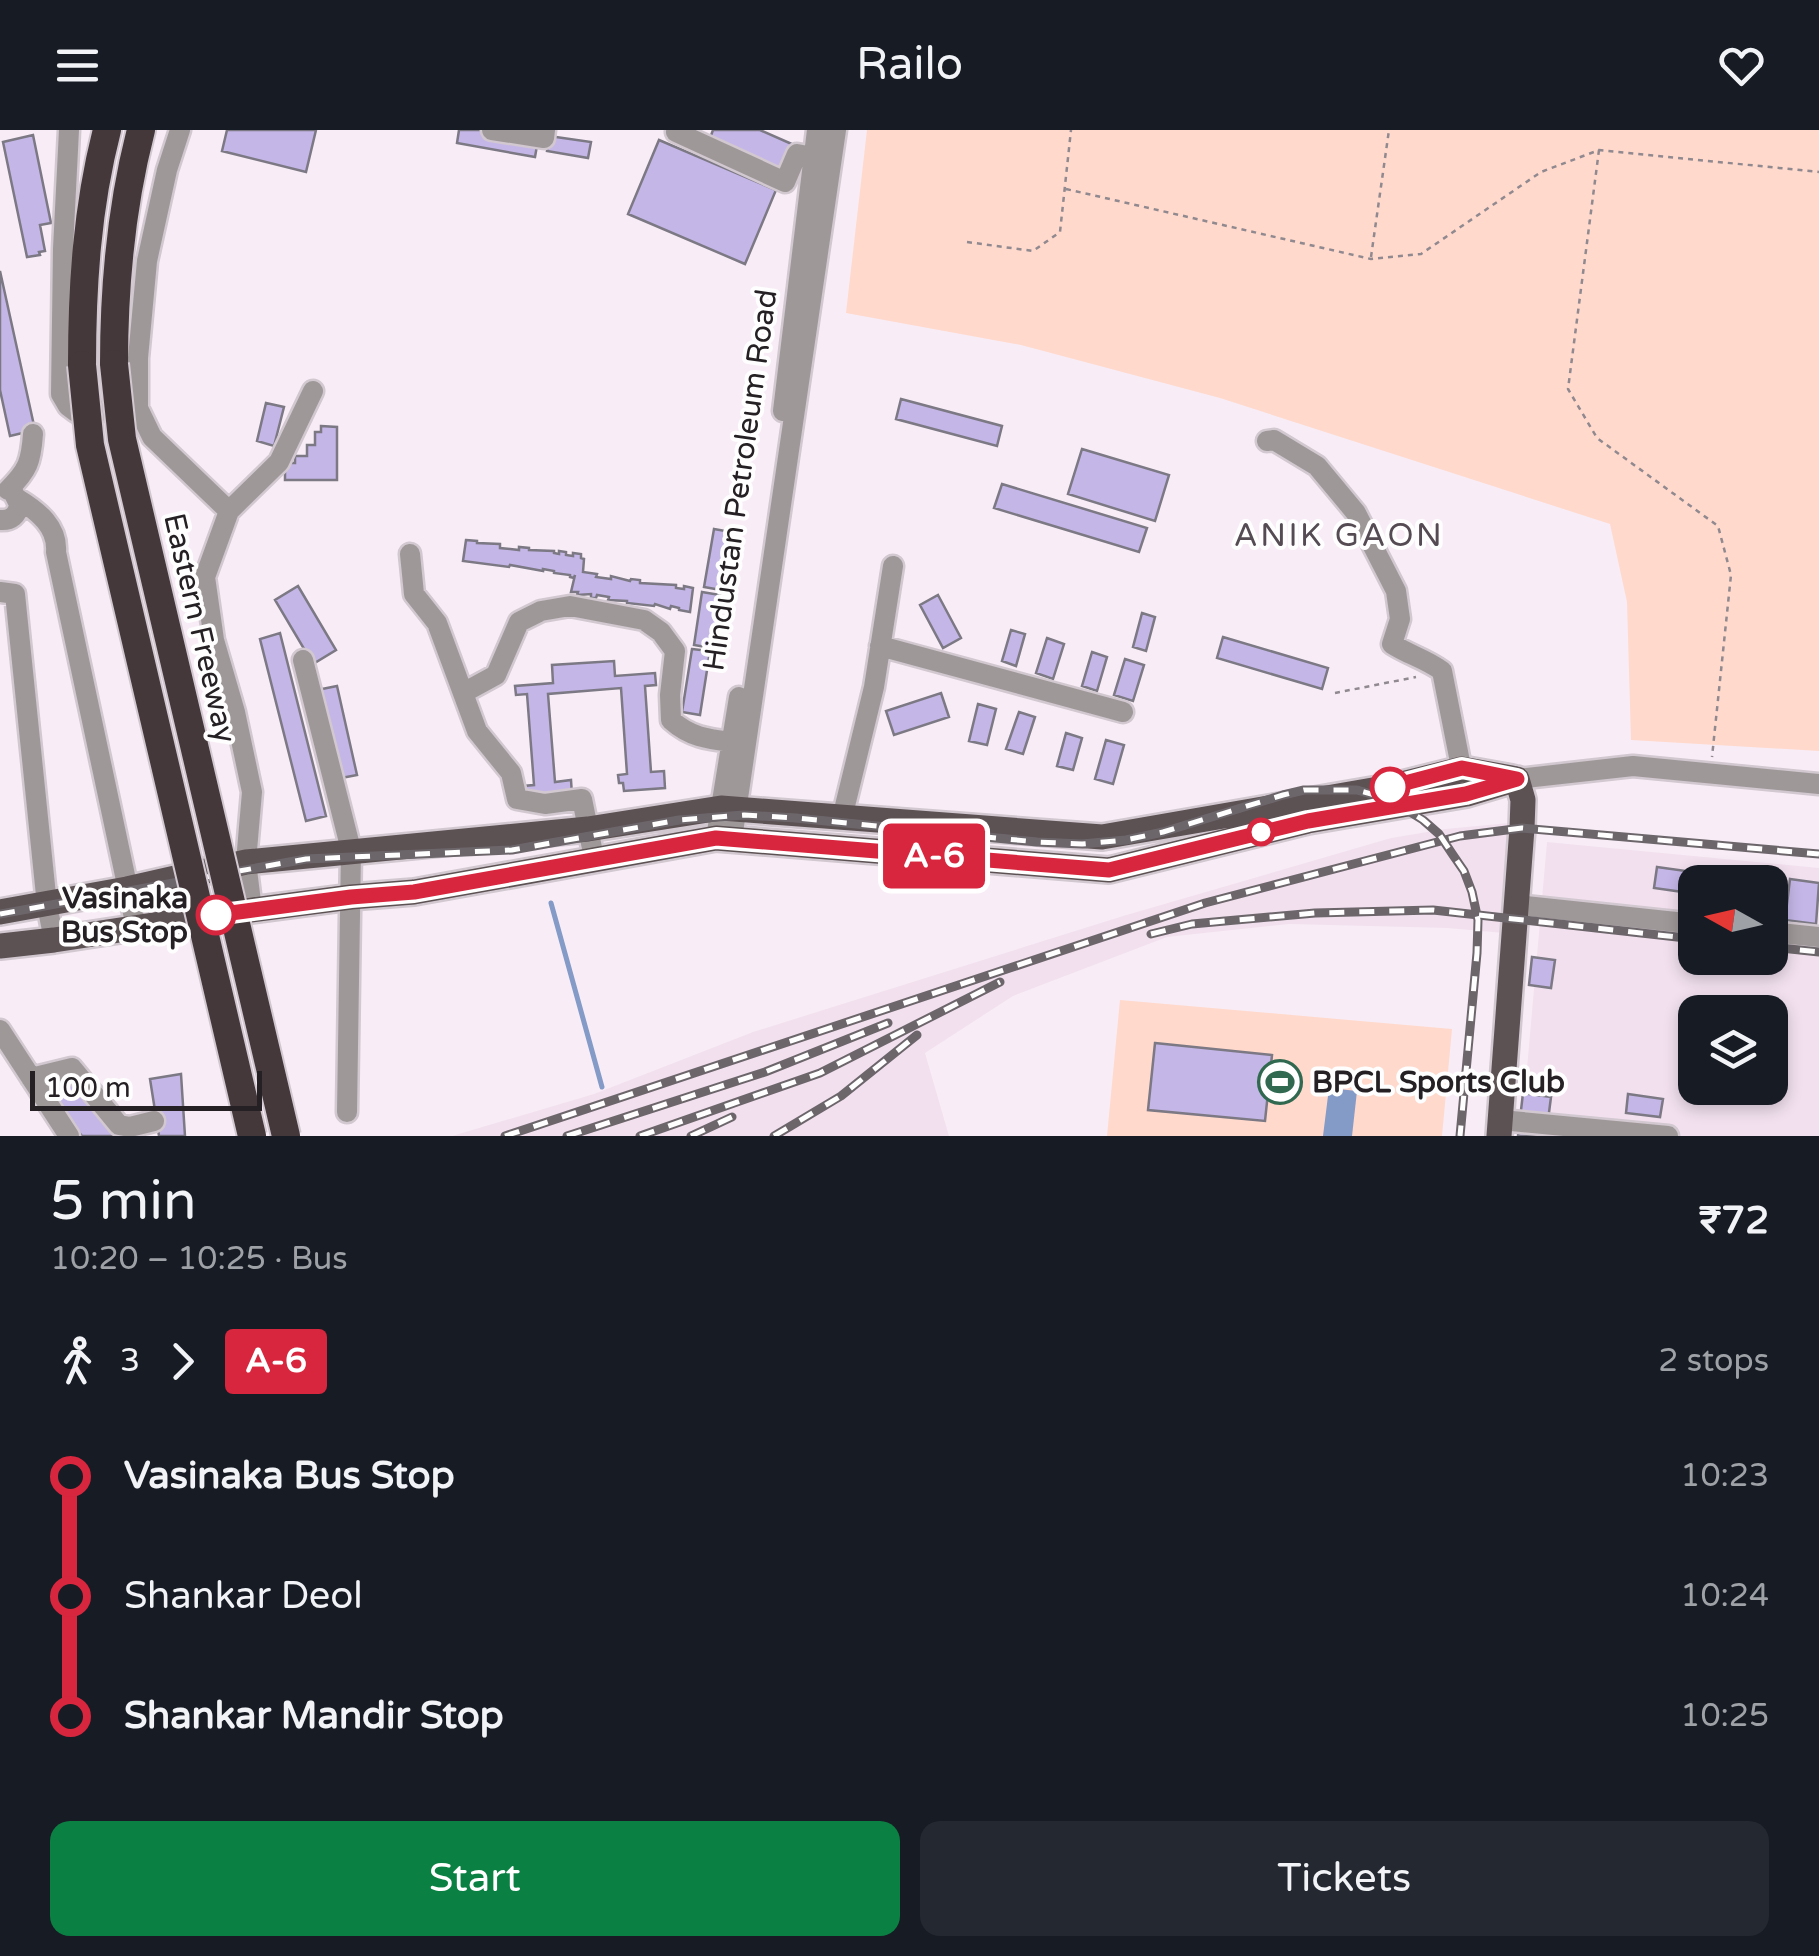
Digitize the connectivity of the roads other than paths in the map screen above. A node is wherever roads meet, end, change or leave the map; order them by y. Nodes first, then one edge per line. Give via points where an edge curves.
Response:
1 (69, 130) edge
2 (107, 130) edge
3 (141, 130) edge
4 (180, 130) edge
5 (492, 130) edge
6 (545, 130) edge
7 (817, 130) edge
8 (836, 130) edge
9 (676, 132) edge
10 (813, 157) junction
11 (313, 391) dead end
12 (138, 408) junction
13 (33, 434) dead end
14 (1267, 441) dead end
15 (9, 502) edge
16 (229, 511) junction
17 (410, 554) dead end
18 (893, 566) dead end
19 (0, 592) edge
20 (880, 646) junction
21 (303, 660) dead end
22 (462, 692) junction
23 (1122, 712) dead end
24 (732, 742) junction
25 (1517, 779) junction
26 (1464, 781) junction
27 (1819, 784) edge
28 (729, 809) junction
29 (842, 818) junction
30 (588, 829) junction
31 (724, 839) junction
32 (351, 850) junction
33 (594, 858) junction
34 (246, 862) junction
35 (127, 889) junction
36 (351, 897) junction
37 (80, 898) junction
38 (47, 904) junction
39 (1517, 906) junction
40 (252, 910) junction
41 (0, 912) edge
42 (1678, 922) edge
43 (136, 927) junction
44 (87, 934) junction
45 (1788, 934) edge
46 (1819, 937) edge
47 (54, 940) junction
48 (0, 946) edge
49 (0, 1030) edge
50 (31, 1078) junction
51 (347, 1112) dead end
52 (154, 1121) dead end
53 (1500, 1128) edge
54 (1564, 1131) edge
55 (69, 1136) edge
56 (252, 1136) edge
57 (286, 1136) edge
58 (1668, 1136) edge

1 - 12 street via 61,394 76,412
2 - 56 highway, bridge via 82,301 90,445
3 - 57 highway, Eastern Freeway, bridge via 120,230 114,302 122,439
4 - 12 street via 147,261
5 - 6 street via 544,138
7 - 10 street, Hindustan Petroleum Road
8 - 28 street
9 - 10 street via 785,182 798,154
10 - 24 street, Hindustan Petroleum Road via 772,496
11 - 16 street via 279,462
12 - 16 street via 152,437
13 - 15 street via 31,460
14 - 26 street via 1317,466 1356,513 1396,590 1400,618 1392,644 1442,671
15 - 35 street via 56,552
16 - 34 street via 205,577 252,792
17 - 22 street via 414,594 438,623
18 - 20 street
19 - 38 street via 15,594
20 - 23 street
20 - 29 street
21 - 32 street
22 - 24 street via 496,675 519,622 570,606 644,620 661,632 675,650 671,720 698,738
22 - 30 street via 477,731 511,772 517,799 582,799
24 - 28 street, Hindustan Petroleum Road
25 - 26 main road
25 - 27 street via 1634,766
25 - 39 main road via 1523,800
26 - 29 main road via 1390,787 1102,837
26 - 31 main road via 1109,870
28 - 29 main road
28 - 30 main road
28 - 31 street, Hindustan Petroleum Road
30 - 32 main road
30 - 33 street
31 - 33 main road
32 - 34 main road
32 - 36 street
33 - 36 main road via 414,892
34 - 35 main road
34 - 40 street
35 - 37 main road
35 - 43 street
36 - 40 main road
36 - 51 street
37 - 38 main road
37 - 44 main road
38 - 41 main road
38 - 47 street
39 - 42 street
39 - 53 main road
40 - 43 main road
43 - 44 main road
44 - 47 main road
45 - 46 street
47 - 48 main road
49 - 50 street
50 - 52 street via 72,1068 118,1125
50 - 55 street
53 - 54 street
54 - 58 street

